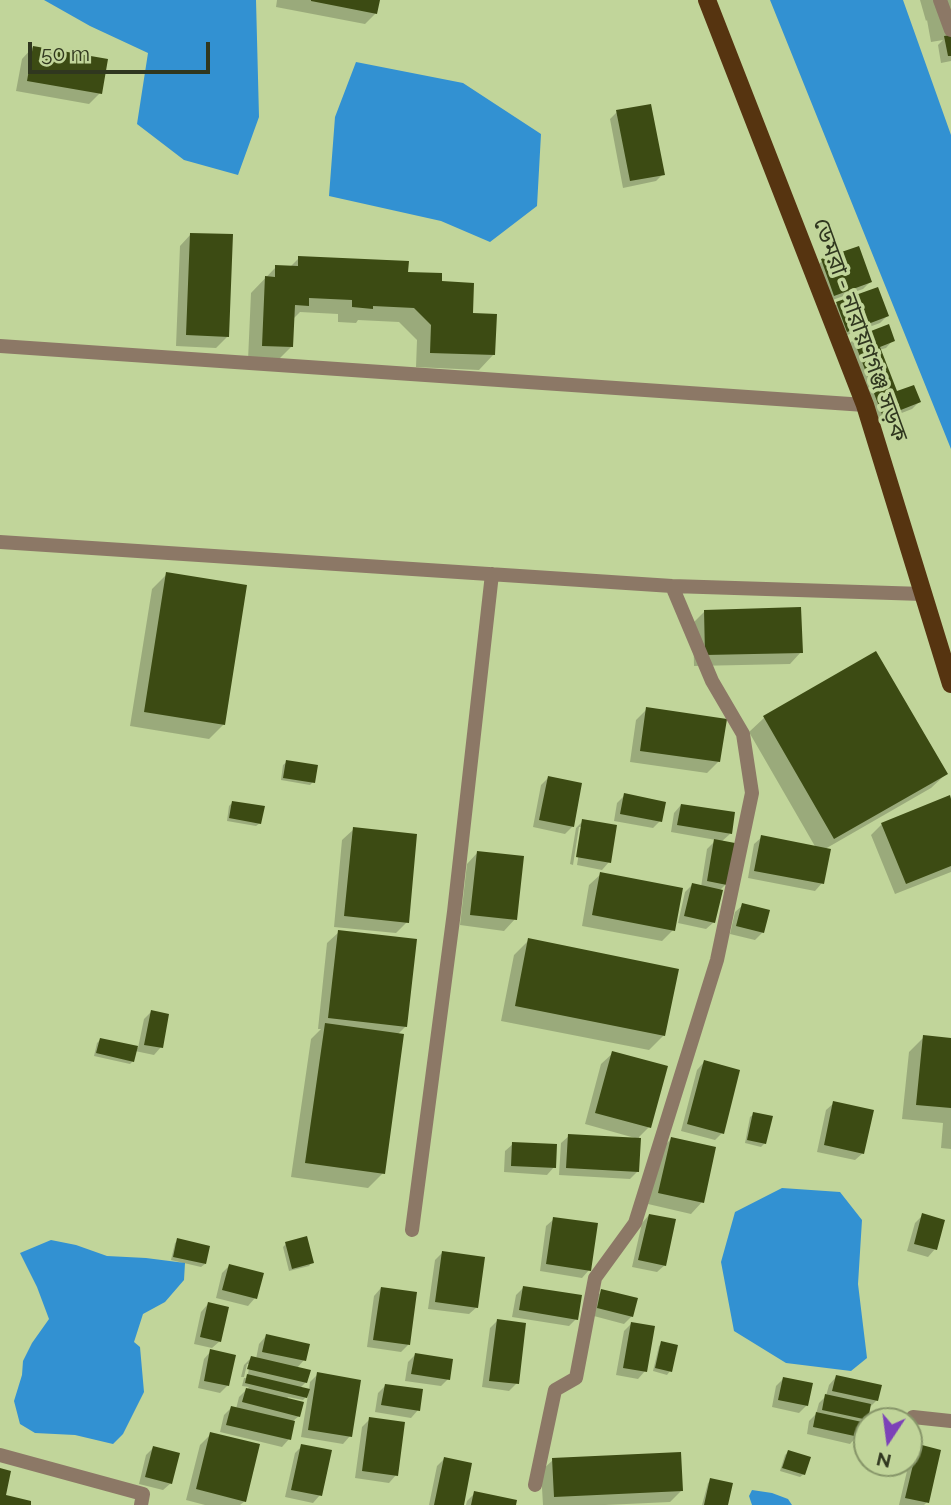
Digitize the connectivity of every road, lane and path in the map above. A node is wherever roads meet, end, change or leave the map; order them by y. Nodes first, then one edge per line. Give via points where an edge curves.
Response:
1 (707, 0) edge
2 (940, 0) edge
3 (951, 30) edge
4 (0, 346) edge
5 (865, 405) junction
6 (0, 542) edge
7 (492, 574) junction
8 (672, 586) junction
9 (923, 594) junction
10 (945, 646) edge
11 (951, 684) edge
12 (412, 1230) dead end
13 (923, 1418) edge
14 (951, 1421) edge
15 (0, 1455) edge
16 (535, 1485) dead end
17 (141, 1505) edge

1 - 5 main road, ডেমরা - নারায়ণগঞ্জ সড়ক
2 - 3 street
4 - 5 street
5 - 9 main road, ডেমরা - নারায়ণগঞ্জ সড়ক
6 - 7 street
7 - 8 street
7 - 12 street
8 - 9 street
8 - 16 street via 712,681 743,734 752,793 717,960 635,1223 595,1278 576,1378 555,1390
9 - 10 main road, ডেমরা - নারায়ণগঞ্জ সড়ক
10 - 11 main road, ডেমরা - নারায়ণগঞ্জ সড়ক
13 - 14 street
15 - 17 street via 143,1494

